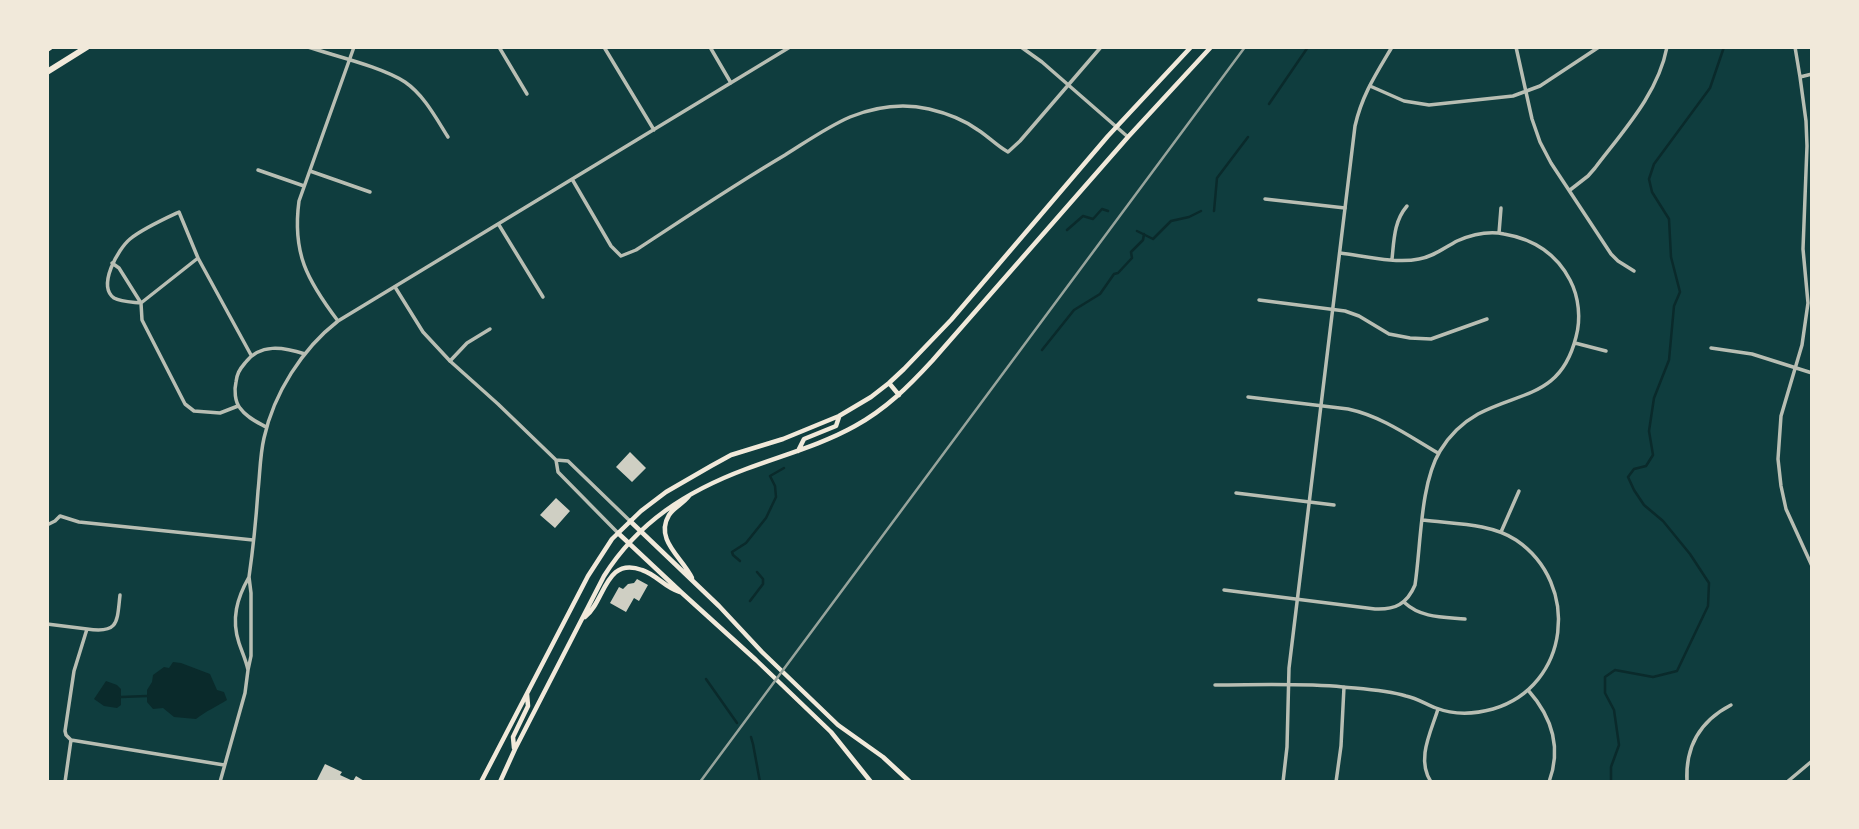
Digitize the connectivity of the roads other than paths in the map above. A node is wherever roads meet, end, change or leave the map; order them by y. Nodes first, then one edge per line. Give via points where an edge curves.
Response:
1 (87, 47) edge
2 (308, 47) edge
3 (354, 47) edge
4 (499, 47) edge
5 (604, 47) edge
6 (710, 47) edge
7 (790, 47) edge
8 (1021, 47) edge
9 (1101, 47) edge
10 (1191, 47) edge
11 (1211, 47) edge
12 (1392, 47) edge
13 (1516, 47) edge
14 (1598, 47) edge
15 (1667, 47) edge
16 (1795, 47) edge
17 (1201, 49) edge
18 (1202, 57) junction
19 (349, 61) junction
20 (47, 72) edge
21 (1812, 74) edge
22 (1800, 77) junction
23 (731, 83) junction
24 (1069, 85) junction
25 (1370, 86) junction
26 (1526, 92) junction
27 (527, 94) dead end
28 (1116, 128) junction
29 (654, 130) junction
30 (1128, 137) junction
31 (448, 138) dead end
32 (258, 170) dead end
33 (310, 171) junction
34 (572, 179) junction
35 (304, 186) junction
36 (1570, 190) junction
37 (370, 192) dead end
38 (1265, 199) dead end
39 (1407, 206) dead end
40 (1345, 208) junction
41 (1501, 208) dead end
42 (498, 224) junction
43 (1499, 233) junction
44 (1340, 253) junction
45 (198, 258) junction
46 (1392, 259) junction
47 (112, 263) junction
48 (1634, 271) dead end
49 (395, 287) junction
50 (543, 297) dead end
51 (1259, 300) dead end
52 (141, 303) junction
53 (1333, 309) junction
54 (1487, 319) dead end
55 (951, 320) junction
56 (338, 321) junction
57 (960, 328) junction
58 (490, 329) dead end
59 (1575, 343) junction
60 (1711, 348) dead end
61 (1606, 351) dead end
62 (305, 354) junction
63 (251, 355) junction
64 (450, 361) junction
65 (1795, 368) junction
66 (1812, 373) edge
67 (889, 383) junction
68 (898, 395) junction
69 (1248, 397) dead end
70 (1322, 405) junction
71 (237, 406) junction
72 (839, 416) junction
73 (267, 427) junction
74 (798, 451) junction
75 (1438, 453) junction
76 (556, 460) junction
77 (1519, 491) dead end
78 (1236, 493) dead end
79 (690, 495) junction
80 (1310, 502) junction
81 (1334, 505) dead end
82 (1423, 520) junction
83 (630, 521) junction
84 (47, 525) edge
85 (640, 530) junction
86 (1501, 532) junction
87 (618, 533) junction
88 (253, 541) junction
89 (628, 542) junction
90 (1812, 564) edge
91 (249, 578) junction
92 (693, 582) junction
93 (1224, 590) dead end
94 (682, 593) junction
95 (120, 595) dead end
96 (1298, 599) junction
97 (1405, 603) junction
98 (581, 620) junction
99 (1465, 620) dead end
100 (47, 624) edge
101 (87, 629) junction
102 (248, 670) junction
103 (1214, 685) dead end
104 (1289, 686) junction
105 (1343, 687) junction
106 (1528, 690) junction
107 (526, 692) junction
108 (1731, 705) dead end
109 (1438, 709) junction
110 (71, 740) junction
111 (514, 749) junction
112 (1812, 761) edge
113 (224, 765) junction
114 (65, 782) edge
115 (220, 782) edge
116 (481, 782) edge
117 (500, 782) edge
118 (871, 782) edge
119 (910, 782) edge
120 (1283, 782) edge
121 (1336, 782) edge
122 (1431, 782) edge
123 (1549, 782) edge
124 (1687, 782) edge
125 (1787, 782) edge

1 - 20 highway
2 - 19 street
3 - 19 street
4 - 27 street
5 - 29 street
6 - 23 street
7 - 23 street
8 - 24 street
9 - 24 street
10 - 28 main road
11 - 18 main road
12 - 25 street
13 - 26 street
14 - 26 street
15 - 36 street via 1660,74 1643,103 1595,169
16 - 22 street
17 - 18 main road
18 - 30 main road
19 - 31 street via 405,82
19 - 33 street
21 - 22 street
22 - 65 street via 1807,146 1803,249 1808,303
23 - 29 street
24 - 28 street
24 - 34 street via 1008,152 978,129 944,113 907,106 850,117 621,256
25 - 26 street via 1404,101 1429,105
25 - 40 street via 1357,117
26 - 36 street via 1540,142
28 - 30 street
28 - 55 main road
29 - 34 street
30 - 57 main road
32 - 35 street
33 - 35 street
33 - 37 street
34 - 42 street
35 - 56 street via 297,216 298,246 308,277
36 - 48 street via 1611,254
38 - 40 street
39 - 46 street via 1396,225
40 - 44 street
41 - 43 street
42 - 49 street
42 - 50 street
43 - 46 street via 1468,237 1427,258
43 - 59 street via 1533,243 1559,262 1576,297
44 - 46 street
44 - 53 street
45 - 47 street via 179,212 128,240
45 - 52 street
45 - 63 street
47 - 52 street
47 - 52 street via 109,293 116,300
49 - 56 street
49 - 64 street via 423,332
51 - 53 street
52 - 71 street via 142,320 185,404 194,411 220,413
53 - 54 street via 1359,316 1389,334 1410,338 1431,339
53 - 70 street
55 - 57 main road
55 - 67 main road
56 - 62 street
57 - 68 main road
58 - 64 street
59 - 61 street
59 - 75 street via 1564,367 1546,384 1469,420
60 - 65 street via 1752,354
62 - 63 street via 275,348
62 - 73 street via 287,380
63 - 71 street via 237,373
64 - 76 street
65 - 66 street
65 - 90 street via 1779,429 1779,474 1786,509
67 - 68 main road
67 - 72 main road
68 - 74 main road via 853,427
69 - 70 street
70 - 75 street via 1379,418
70 - 80 street
71 - 73 street
72 - 74 main road via 836,426 804,439
72 - 83 main road via 731,455 666,492
73 - 88 street
74 - 79 main road
75 - 82 street via 1429,477
76 - 83 street via 568,461
76 - 87 street via 558,471
77 - 86 street
78 - 80 street
79 - 85 main road
79 - 92 main road via 667,518 666,537
80 - 81 street
80 - 96 street
82 - 86 street
82 - 97 street via 1415,585
83 - 85 main road
83 - 87 main road
84 - 88 street via 60,516 79,522
85 - 89 main road
85 - 92 main road
86 - 106 street via 1536,557 1558,604 1555,646 1545,670
87 - 89 main road
87 - 107 main road via 587,576
88 - 91 street
89 - 94 main road
89 - 98 main road
91 - 102 street
91 - 102 street via 235,620
92 - 119 main road via 838,725
93 - 96 street
94 - 98 main road via 638,568 624,568 613,573 591,612
94 - 118 main road via 805,706
95 - 101 street via 114,626 102,631
96 - 97 street via 1386,609
96 - 104 street
97 - 99 street via 1425,615
98 - 111 main road
100 - 101 street
101 - 110 street via 74,671 65,731
102 - 113 street
103 - 104 street
104 - 105 street
104 - 120 street
105 - 109 street via 1408,696
105 - 121 street
106 - 109 street via 1504,705 1478,712
106 - 123 street via 1547,714 1555,741
107 - 111 main road via 528,706 513,737
107 - 116 main road
108 - 124 street via 1698,733 1689,756
109 - 122 street via 1423,760
110 - 113 street
110 - 114 street
111 - 117 main road
112 - 125 street
113 - 115 street

